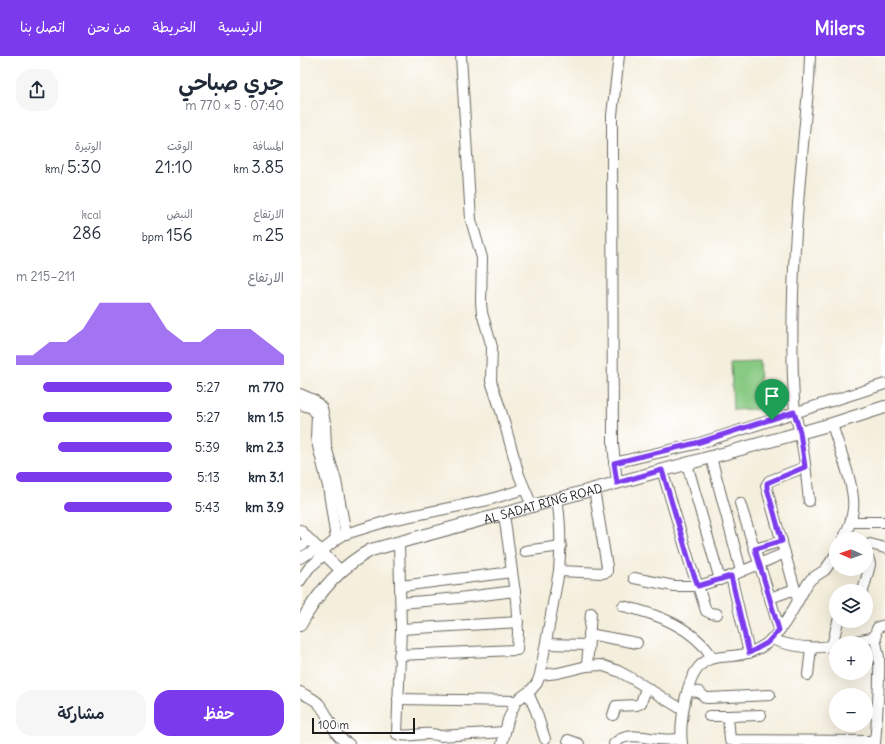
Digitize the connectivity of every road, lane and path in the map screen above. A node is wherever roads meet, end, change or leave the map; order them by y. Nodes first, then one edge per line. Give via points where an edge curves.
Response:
1 (461, 56) edge
2 (619, 56) edge
3 (810, 56) edge
4 (885, 384) edge
5 (300, 394) edge
6 (300, 404) edge
7 (885, 407) edge
8 (794, 412) junction
9 (832, 424) junction
10 (800, 432) junction
11 (711, 457) junction
12 (614, 463) junction
13 (687, 464) junction
14 (805, 467) junction
15 (662, 470) junction
16 (617, 483) junction
17 (524, 489) junction
18 (594, 489) junction
19 (557, 499) junction
20 (809, 501) dead end
21 (740, 503) dead end
22 (532, 506) junction
23 (504, 514) junction
24 (851, 522) junction
25 (885, 522) edge
26 (300, 530) edge
27 (847, 532) edge
28 (346, 534) junction
29 (336, 539) junction
30 (310, 540) junction
31 (782, 541) junction
32 (399, 542) junction
33 (873, 545) edge
34 (300, 546) edge
35 (561, 546) junction
36 (885, 548) edge
37 (755, 549) junction
38 (322, 551) junction
39 (525, 551) dead end
40 (785, 553) junction
41 (300, 558) edge
42 (760, 563) junction
43 (829, 563) edge
44 (341, 571) junction
45 (559, 571) junction
46 (741, 571) junction
47 (512, 572) junction
48 (731, 576) junction
49 (634, 578) dead end
50 (720, 580) junction
51 (300, 581) edge
52 (401, 586) junction
53 (698, 586) junction
54 (795, 589) junction
55 (515, 591) junction
56 (770, 598) junction
57 (798, 600) junction
58 (401, 602) junction
59 (623, 606) dead end
60 (591, 613) dead end
61 (717, 614) dead end
62 (518, 622) junction
63 (300, 625) edge
64 (885, 625) edge
65 (401, 628) junction
66 (779, 630) junction
67 (589, 634) junction
68 (876, 637) junction
69 (873, 638) edge
70 (771, 639) junction
71 (637, 643) dead end
72 (546, 644) junction
73 (588, 645) junction
74 (829, 646) edge
75 (811, 648) junction
76 (749, 653) junction
77 (400, 655) junction
78 (713, 658) junction
79 (587, 666) junction
80 (540, 675) junction
81 (808, 675) dead end
82 (646, 688) junction
83 (688, 690) junction
84 (300, 692) edge
85 (528, 693) junction
86 (770, 695) dead end
87 (398, 699) junction
88 (516, 701) junction
89 (683, 710) junction
90 (873, 712) edge
91 (877, 712) junction
92 (613, 715) dead end
93 (761, 715) dead end
94 (709, 716) dead end
95 (728, 716) junction
96 (505, 732) junction
97 (545, 739) dead end
98 (568, 740) dead end
99 (682, 742) edge
100 (731, 742) edge
101 (875, 743) edge
102 (350, 744) edge
103 (502, 744) edge
104 (579, 744) edge
105 (614, 744) edge

1 - 17 street via 471,216 482,258 481,302 492,347 491,381
2 - 12 street via 612,115
3 - 8 street via 796,230
4 - 8 street
5 - 28 street via 314,400 322,408 326,447 336,481
6 - 29 street via 312,408 317,415 316,438 328,486
7 - 9 main road, AL SADAT RING ROAD
8 - 10 street
8 - 12 street via 700,442
9 - 10 main road, AL SADAT RING ROAD
9 - 24 street via 851,486
10 - 11 main road, AL SADAT RING ROAD
10 - 14 street
11 - 13 main road, AL SADAT RING ROAD
11 - 46 street
12 - 16 street
13 - 15 main road, AL SADAT RING ROAD
13 - 50 street
14 - 20 street
14 - 31 street via 766,484
15 - 16 main road, AL SADAT RING ROAD
15 - 53 street
16 - 18 main road, AL SADAT RING ROAD
17 - 22 street
17 - 28 street via 488,500 391,520
18 - 19 main road, AL SADAT RING ROAD
18 - 45 street via 607,572
19 - 22 main road, AL SADAT RING ROAD
19 - 35 street
21 - 37 street
22 - 23 main road, AL SADAT RING ROAD
23 - 32 main road, AL SADAT RING ROAD
23 - 47 street
24 - 25 street
24 - 27 street
26 - 30 street
28 - 29 street
29 - 38 street
30 - 34 street
30 - 38 street
31 - 37 street
31 - 40 street
32 - 44 main road, AL SADAT RING ROAD via 371,550
32 - 52 street
33 - 36 street
35 - 39 street
35 - 45 street
37 - 42 street
38 - 41 street
38 - 44 street
38 - 51 street
40 - 42 street
40 - 54 street
42 - 46 street
42 - 56 street
43 - 57 street via 811,579
44 - 63 main road, AL SADAT RING ROAD via 316,598
45 - 72 street
46 - 48 street
47 - 52 street
47 - 55 street
48 - 50 street
48 - 76 street
49 - 53 street via 674,586
50 - 53 street
52 - 58 street
53 - 61 street via 706,611
54 - 56 street
54 - 57 street
55 - 58 street
55 - 62 street
56 - 66 street
57 - 66 street
58 - 65 street
59 - 78 street via 654,614 690,634 700,641
60 - 67 street
62 - 65 street
62 - 77 street via 516,651
64 - 68 street via 878,627
65 - 77 street
66 - 70 street
67 - 71 street
67 - 73 street
68 - 69 street
68 - 91 street via 879,669
70 - 75 street
70 - 76 street
72 - 73 street
72 - 80 street
73 - 79 street
74 - 75 street
75 - 81 street
76 - 78 street
77 - 87 street
78 - 83 street via 701,664
79 - 80 street
79 - 82 street via 602,665 611,668
80 - 85 street
82 - 89 street
82 - 92 street via 641,703 616,706
83 - 86 street via 699,692 706,698
83 - 89 street
84 - 102 street via 318,703 337,735
85 - 88 street
85 - 97 street
87 - 88 street
87 - 96 street via 396,731 399,735 432,733 440,736
88 - 96 street
89 - 99 street
90 - 91 street
91 - 101 street
93 - 95 street
94 - 95 street
95 - 100 street
96 - 103 street
98 - 104 street
99 - 105 street via 632,736 620,739
100 - 101 street

